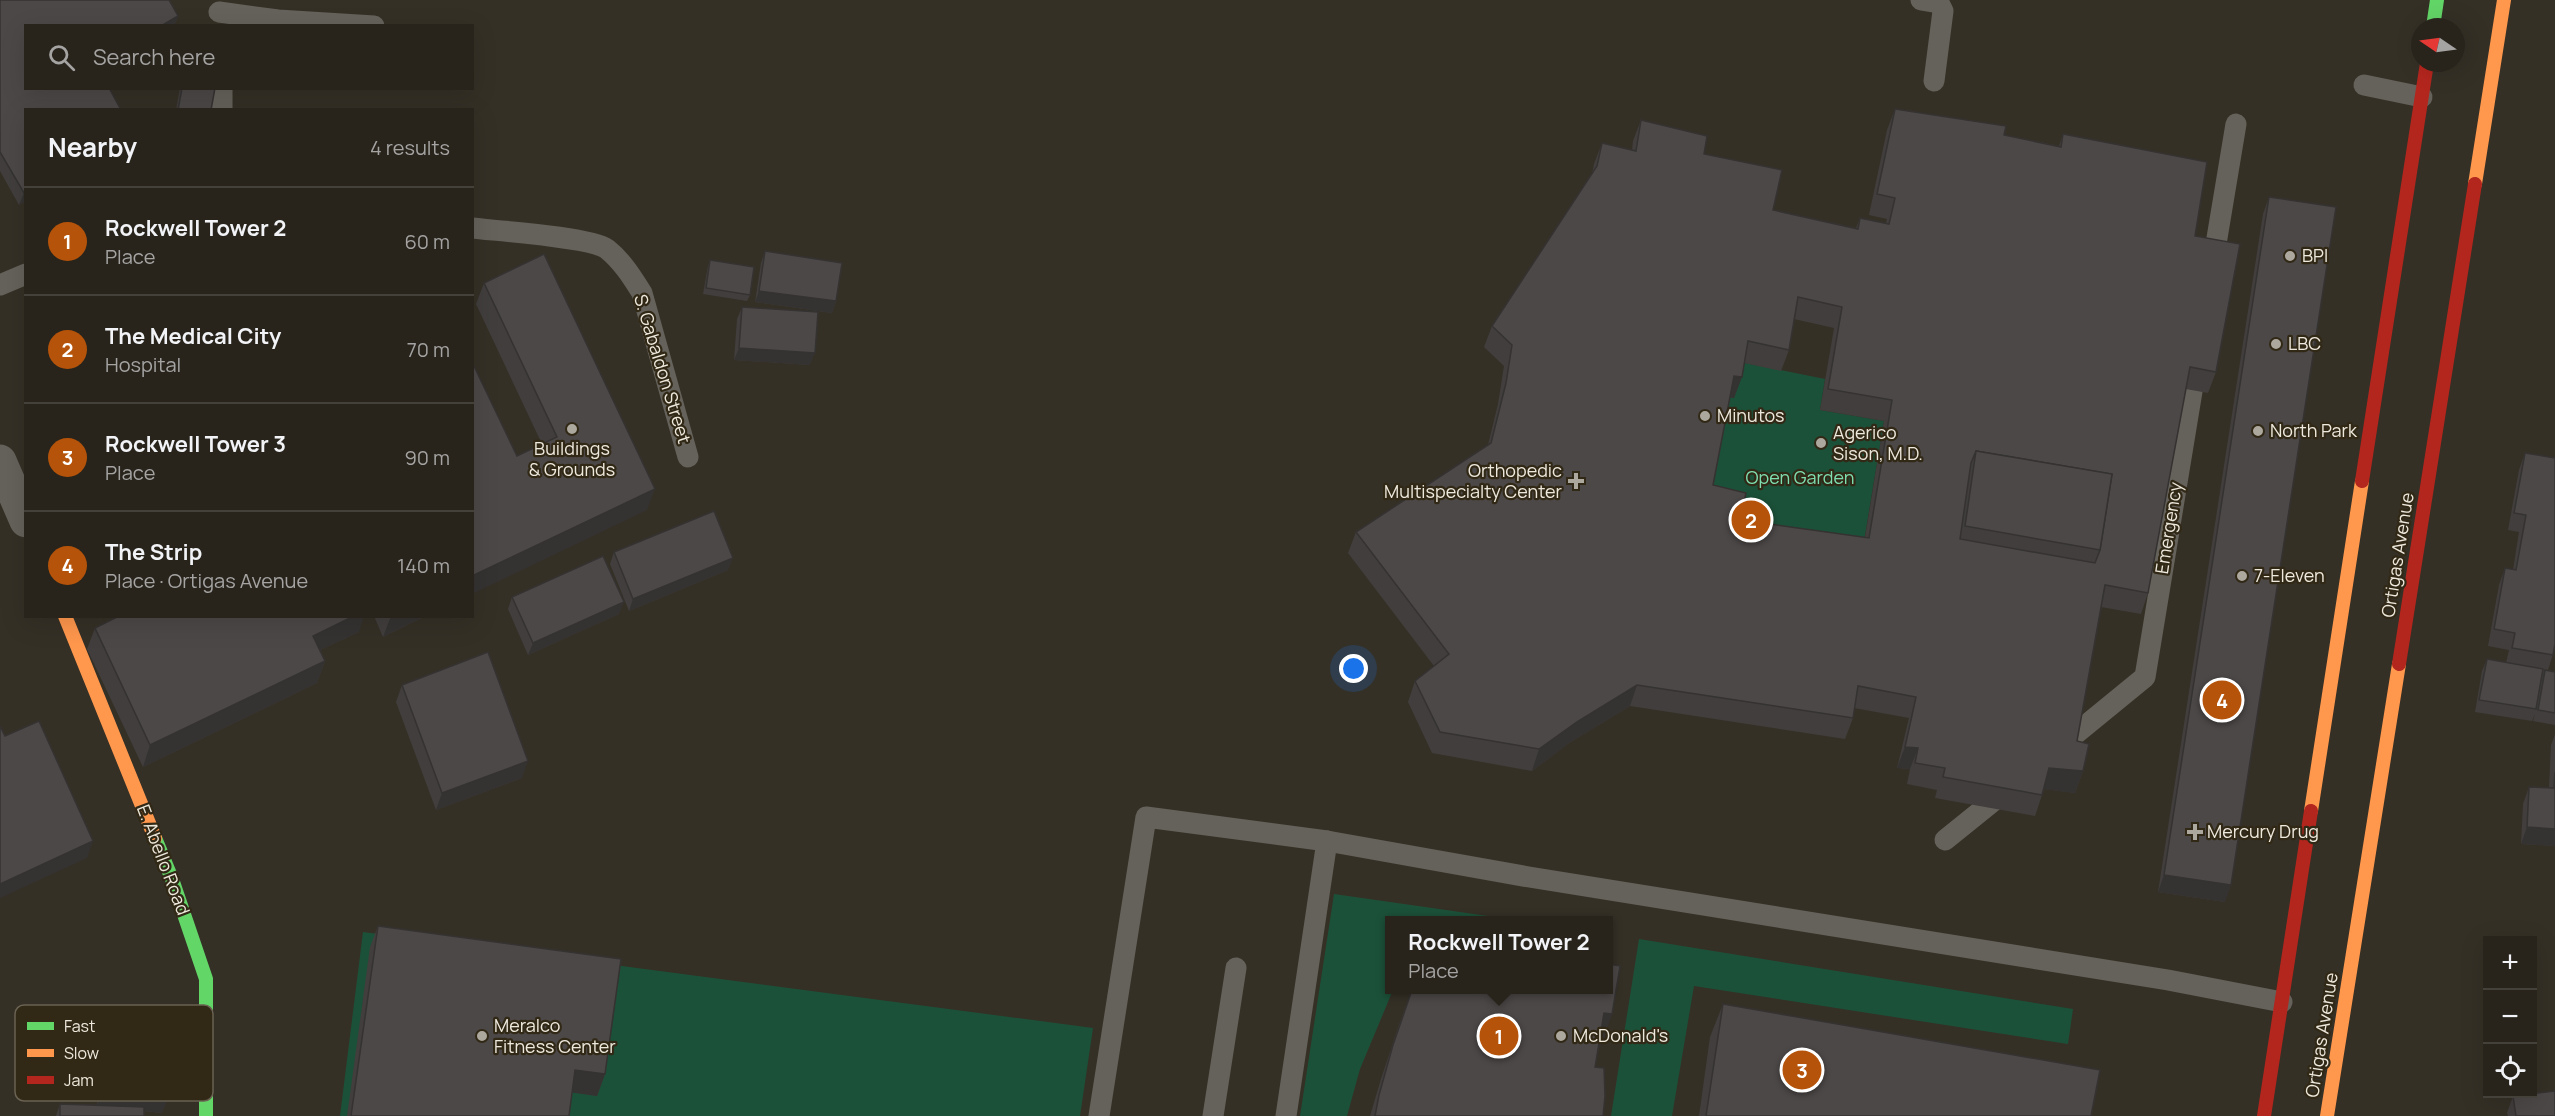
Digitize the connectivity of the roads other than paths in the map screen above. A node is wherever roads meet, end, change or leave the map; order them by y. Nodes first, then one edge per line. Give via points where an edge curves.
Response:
1 (1921, 0) edge
2 (2437, 0) edge
3 (2504, 0) edge
4 (216, 13) edge
5 (2434, 18) edge
6 (342, 24) edge
7 (2426, 72) edge
8 (1934, 81) dead end
9 (2364, 85) dead end
10 (222, 90) edge
11 (2422, 96) junction
12 (222, 108) edge
13 (2236, 124) dead end
14 (474, 228) edge
15 (24, 275) edge
16 (0, 285) edge
17 (2209, 289) edge
18 (2201, 336) edge
19 (688, 457) dead end
20 (11, 467) edge
21 (24, 513) edge
22 (66, 618) edge
23 (2038, 764) edge
24 (2019, 779) edge
25 (1945, 840) dead end
26 (1327, 841) junction
27 (1236, 968) dead end
28 (2282, 1002) junction
29 (206, 1005) edge
30 (1099, 1116) edge
31 (1213, 1116) edge
32 (1286, 1116) edge
33 (2264, 1116) edge
34 (2328, 1116) edge

1 - 8 lane via 1939,3 1943,11
2 - 5 main road
3 - 34 main road, Ortigas Avenue
4 - 6 lane
7 - 11 main road
9 - 11 lane
10 - 12 lane
11 - 28 main road
13 - 17 lane
14 - 19 lane, S. Gabaldon Street via 572,239 605,248 627,270 642,293
15 - 16 lane
18 - 23 lane, Emergency via 2145,677
20 - 21 street
22 - 29 main road, E. Abello Road via 172,879 202,964
24 - 25 lane
26 - 28 lane
26 - 30 lane via 1146,817
26 - 32 lane
27 - 31 lane
28 - 33 main road

